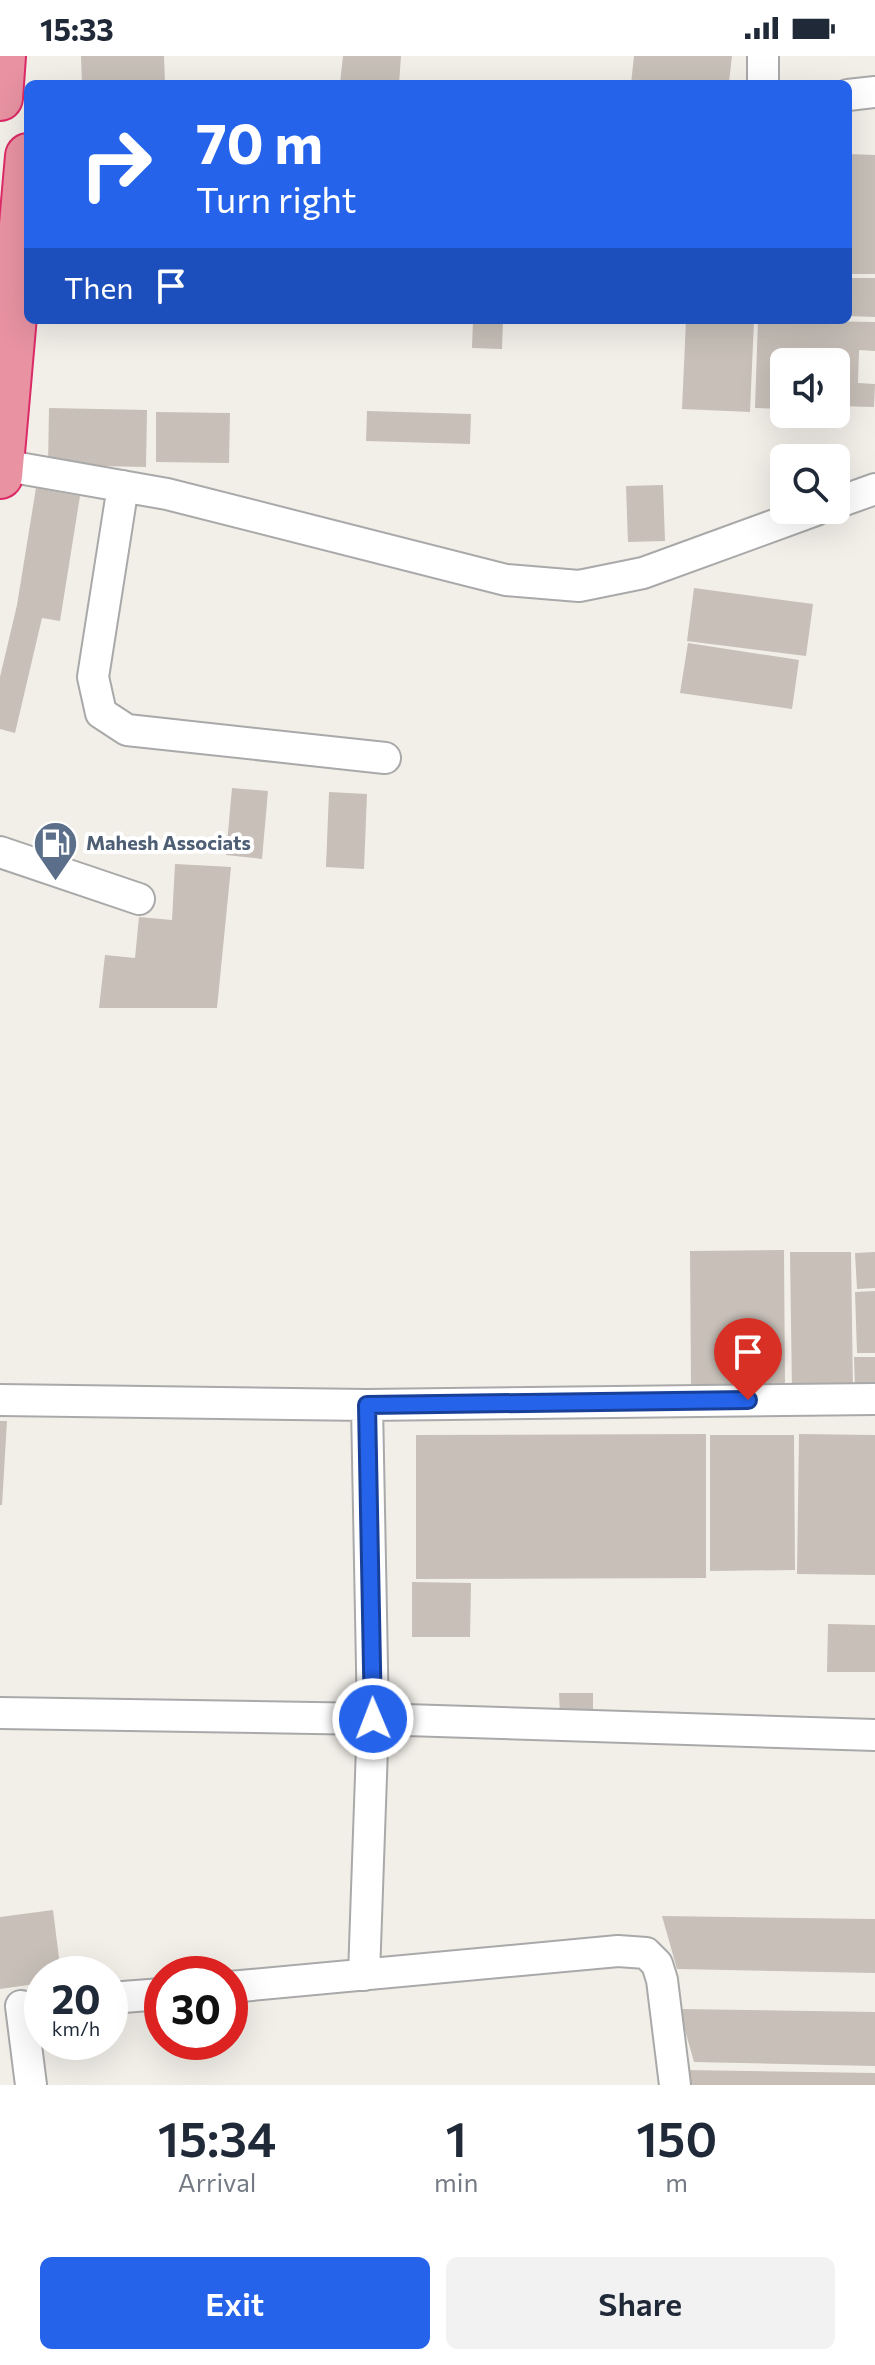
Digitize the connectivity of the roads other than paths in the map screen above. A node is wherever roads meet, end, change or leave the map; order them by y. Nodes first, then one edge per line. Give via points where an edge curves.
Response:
1 (3, 56) edge
2 (33, 56) edge
3 (763, 56) edge
4 (32, 80) edge
5 (763, 80) edge
6 (0, 86) edge
7 (875, 92) edge
8 (852, 95) edge
9 (0, 98) edge
10 (24, 203) edge
11 (1, 470) edge
12 (123, 486) junction
13 (875, 489) edge
14 (850, 498) edge
15 (778, 524) edge
16 (385, 758) dead end
17 (0, 852) edge
18 (139, 899) dead end
19 (875, 1399) edge
20 (0, 1400) edge
21 (367, 1405) junction
22 (0, 1713) edge
23 (373, 1719) junction
24 (875, 1735) edge
25 (364, 1975) junction
26 (248, 1985) edge
27 (21, 2006) edge
28 (31, 2085) edge
29 (675, 2085) edge

1 - 6 highway
2 - 4 highway
3 - 5 street
6 - 9 highway
7 - 8 street
10 - 11 highway
11 - 12 street
12 - 15 street via 506,580 579,586 643,573
12 - 16 street via 93,677 101,713 127,730
13 - 14 street
17 - 18 street
19 - 21 street
20 - 21 street
21 - 23 street
22 - 23 street
23 - 24 street
23 - 25 street
25 - 26 street
25 - 29 street via 618,1951 646,1953 662,1980
27 - 28 street

